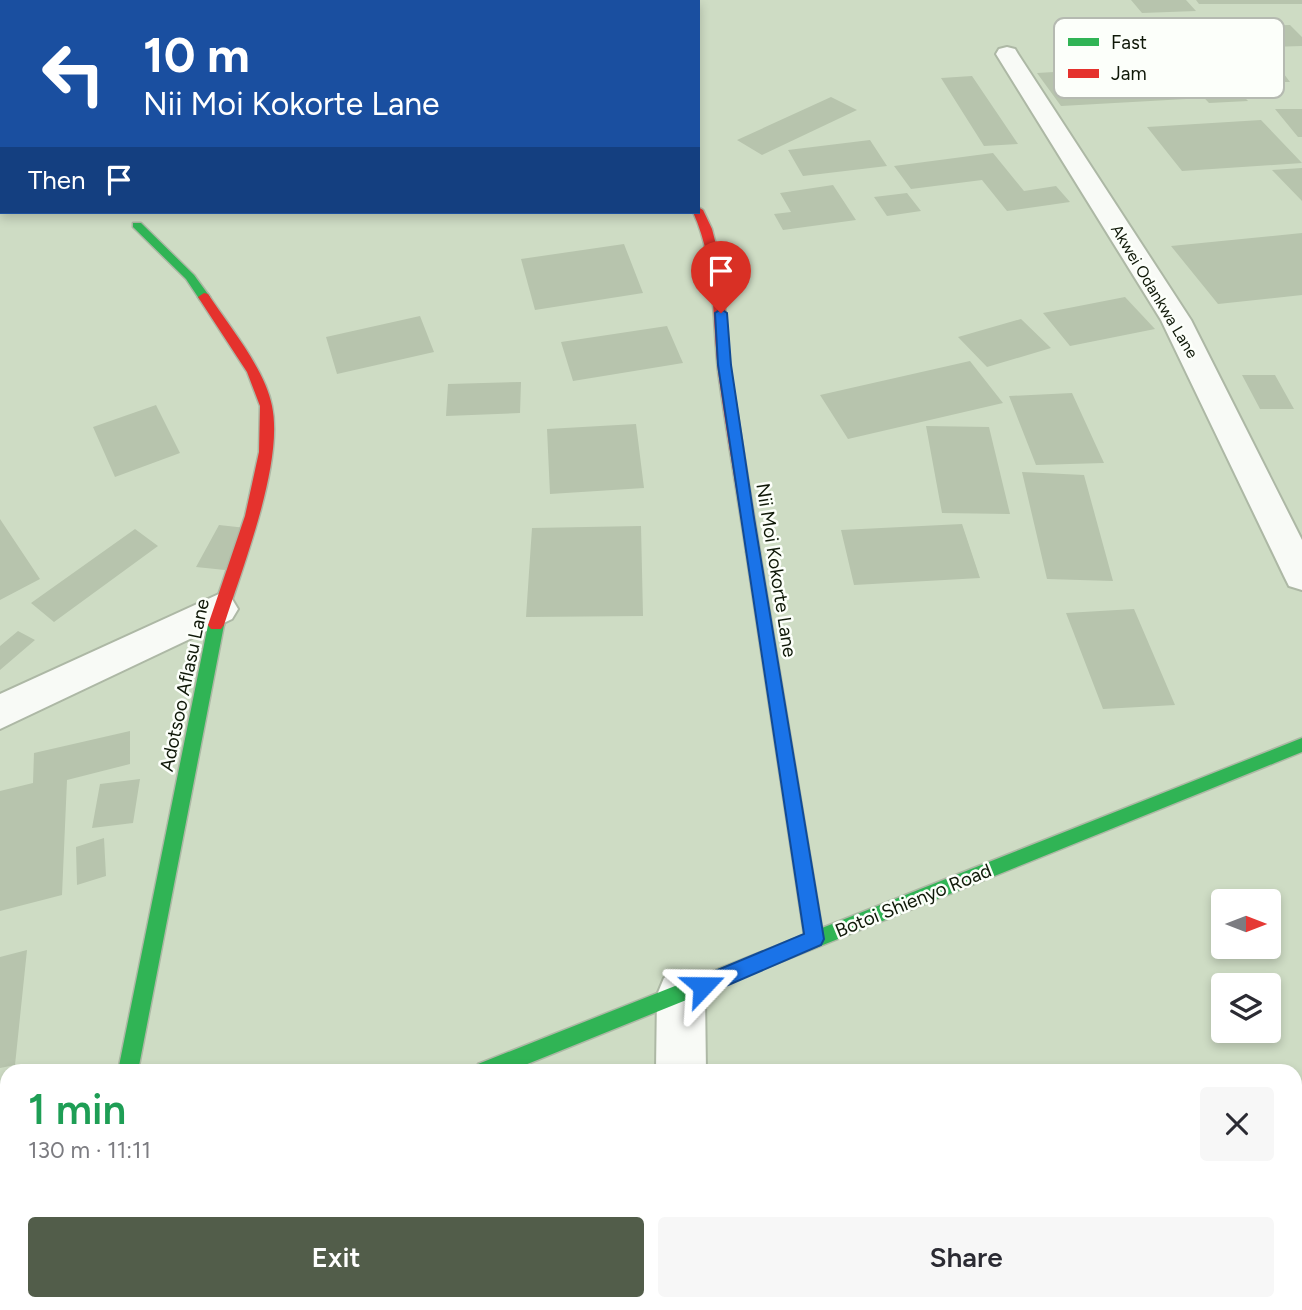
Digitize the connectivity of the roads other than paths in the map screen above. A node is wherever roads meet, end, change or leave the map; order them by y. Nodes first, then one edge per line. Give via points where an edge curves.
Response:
1 (1007, 54) dead end
2 (700, 214) edge
3 (137, 225) dead end
4 (1302, 576) edge
5 (219, 609) junction
6 (0, 712) edge
7 (1300, 754) edge
8 (814, 939) junction
9 (681, 995) junction
10 (129, 1064) edge
11 (503, 1064) edge
12 (681, 1064) edge

1 - 4 street, Akwei Odankwa Lane via 1176,320
2 - 8 street, Nii Moi Kokorte Lane via 712,244 720,287 724,365
3 - 5 street, Adotsoo Aflasu Lane via 190,277 222,321 253,373 266,406 266,452 252,516
5 - 6 street
5 - 10 street, Adotsoo Aflasu Lane
7 - 8 street, Botoi Shienyo Road
8 - 9 street, Botoi Shienyo Road
9 - 11 street, Botoi Shienyo Road
9 - 12 street

